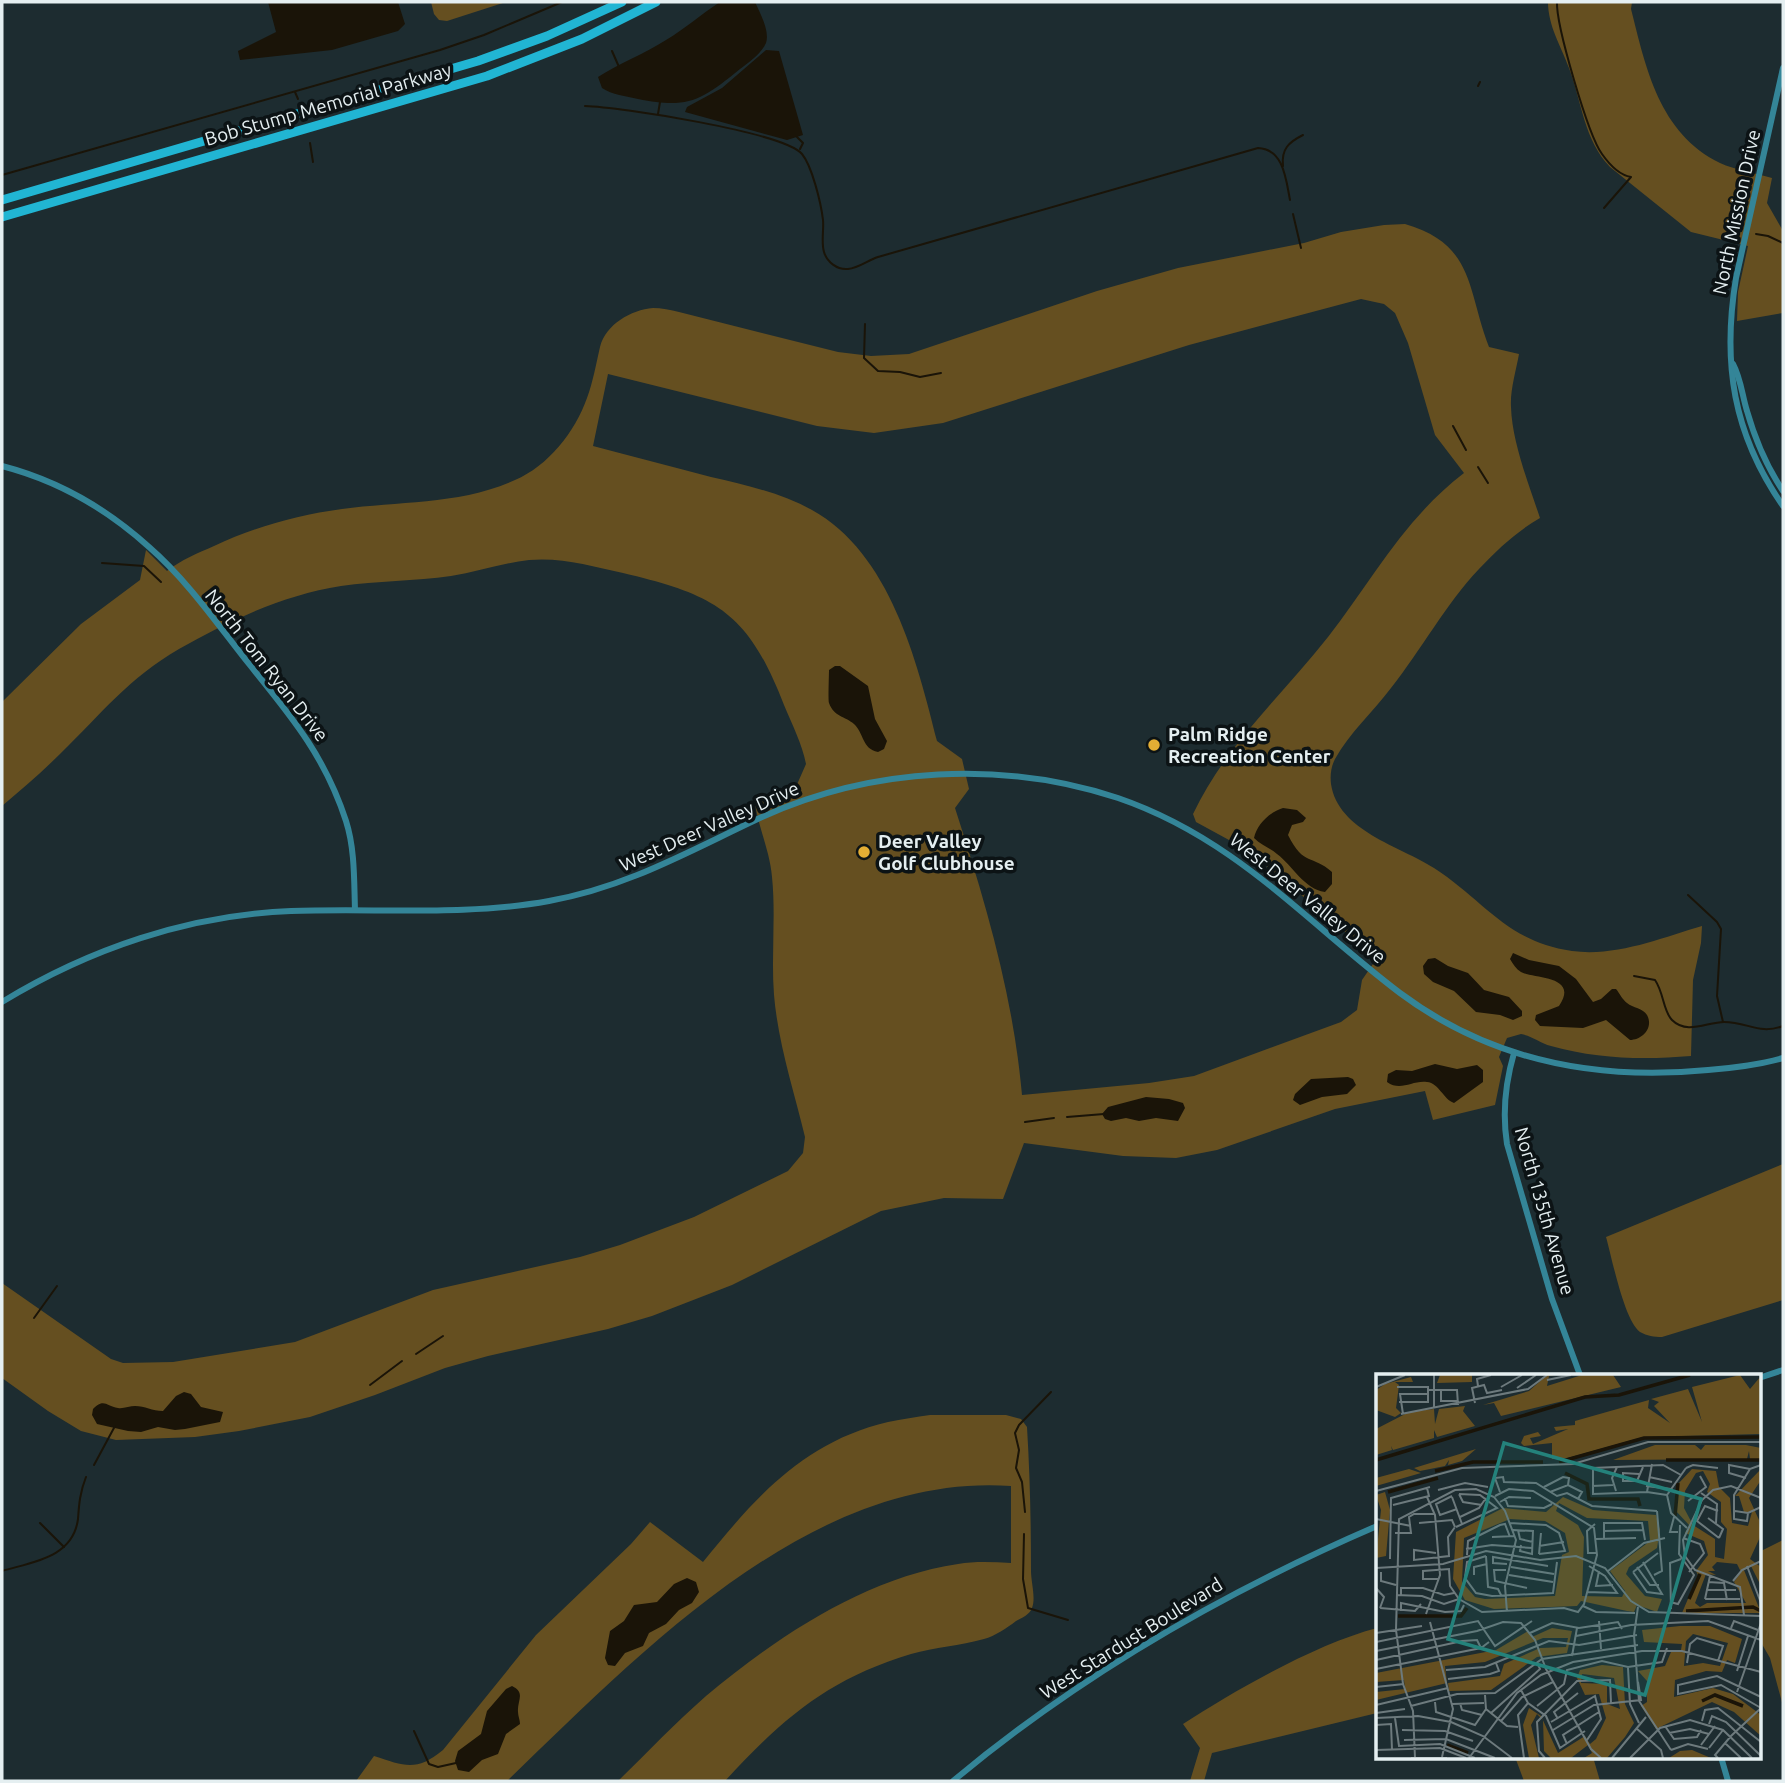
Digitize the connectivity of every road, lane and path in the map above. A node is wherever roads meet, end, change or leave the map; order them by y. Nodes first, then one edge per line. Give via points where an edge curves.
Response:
1 (622, 2) edge
2 (656, 2) edge
3 (1783, 68) edge
4 (2, 200) edge
5 (2, 217) edge
6 (1733, 364) junction
7 (2, 466) edge
8 (1783, 491) edge
9 (1783, 506) edge
10 (355, 910) junction
11 (2, 1002) edge
12 (1514, 1053) junction
13 (1783, 1058) edge
14 (1783, 1370) edge
15 (1580, 1374) edge
16 (1760, 1378) edge
17 (1376, 1526) edge
18 (1721, 1758) edge
19 (953, 1781) edge
20 (1728, 1781) edge

1 - 4 highway, Bob Stump Memorial Parkway via 478,61
2 - 5 highway, Bob Stump Memorial Parkway via 582,39 486,76
3 - 6 street, North Mission Drive via 1734,290
6 - 8 street, North Mission Drive via 1759,445
6 - 9 street, North Mission Drive via 1732,384 1745,435
7 - 10 street, North Tom Ryan Drive via 45,480 105,513 151,548 287,709 316,752 347,824
10 - 11 street, West Deer Valley Drive via 271,912 169,929 87,956
10 - 12 street, West Deer Valley Drive via 478,908 582,894 637,877 773,813 852,786 964,774 1048,781 1118,798 1202,836 1270,883 1401,993 1457,1028
12 - 13 street, West Deer Valley Drive via 1569,1067 1630,1074 1727,1069
12 - 15 street, North 135th Avenue via 1504,1095 1507,1144 1552,1299
14 - 16 street
17 - 19 street, West Stardust Boulevard via 1273,1574 1163,1633 1050,1706
18 - 20 street

